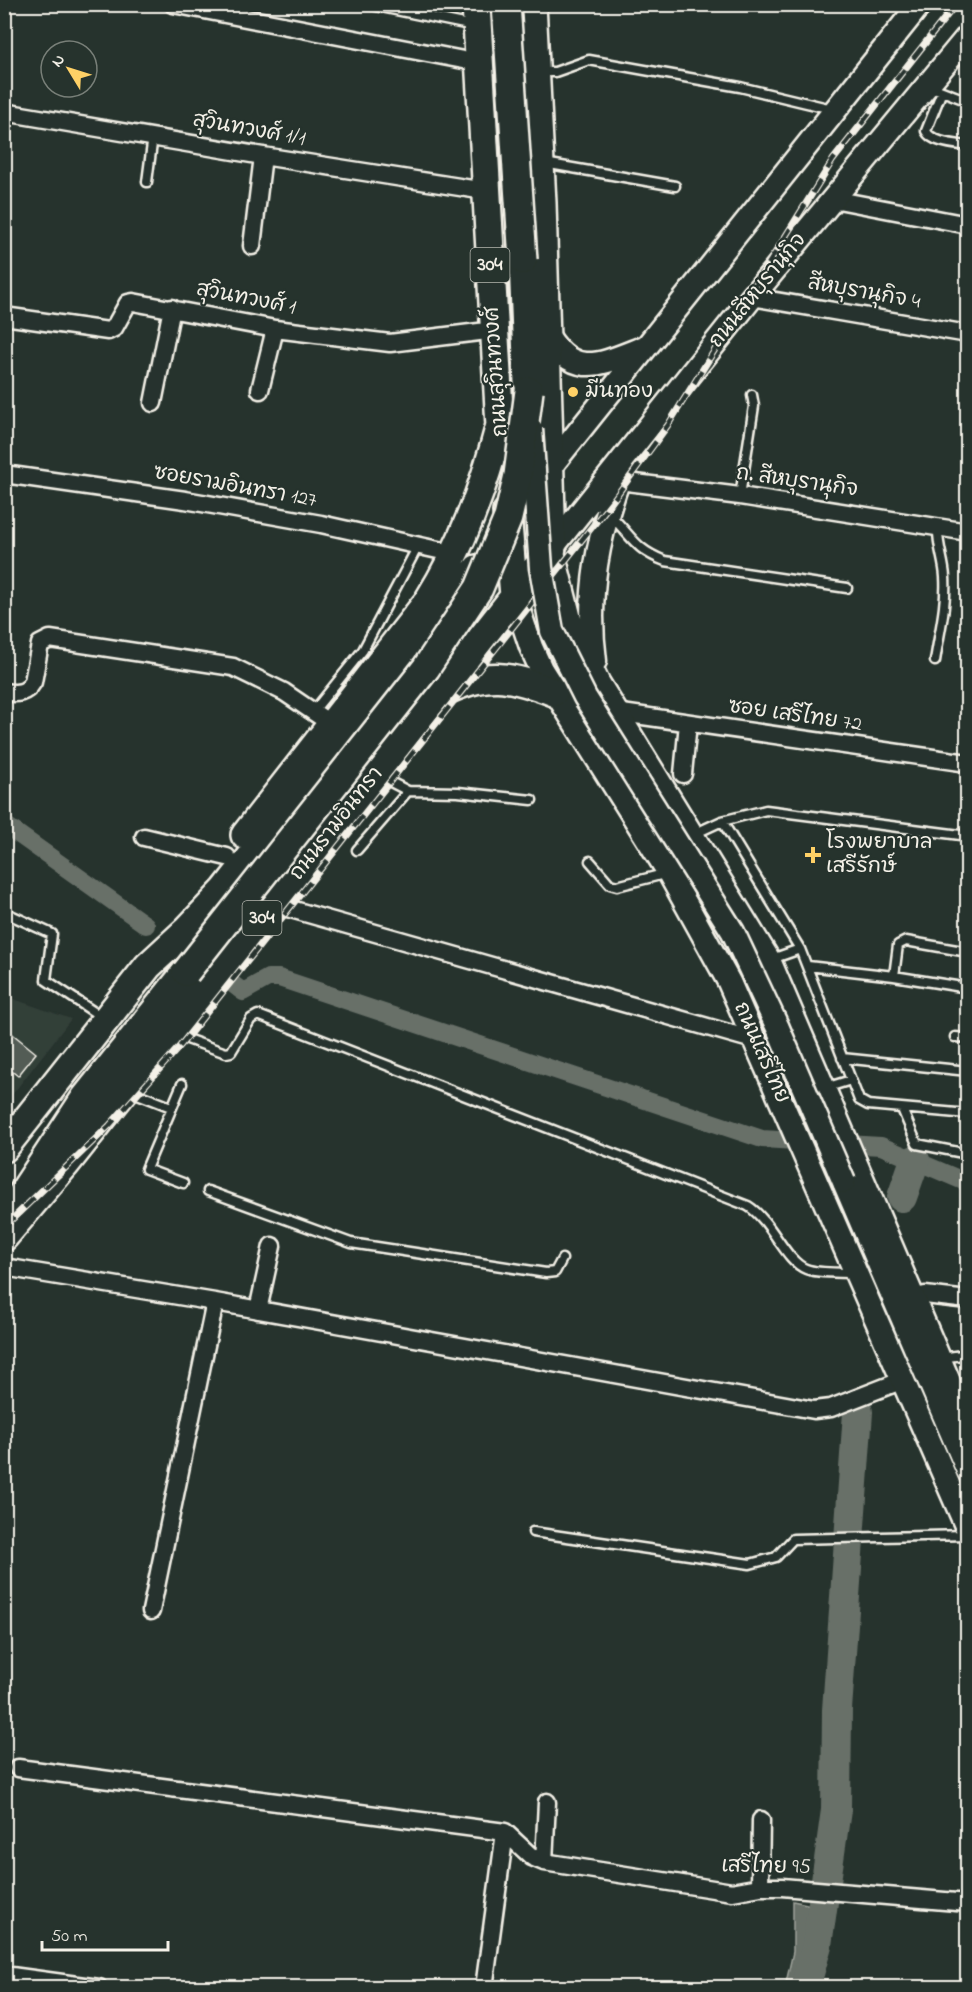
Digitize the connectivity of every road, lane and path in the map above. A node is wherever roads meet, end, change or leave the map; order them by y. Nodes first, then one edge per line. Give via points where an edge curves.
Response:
1 (173, 4) edge
2 (366, 4) edge
3 (506, 4) edge
4 (532, 4) edge
5 (920, 4) edge
6 (476, 16) edge
7 (968, 36) edge
8 (479, 63) junction
9 (536, 72) junction
10 (935, 88) junction
11 (968, 101) edge
12 (835, 110) junction
13 (4, 112) edge
14 (153, 136) junction
15 (968, 146) edge
16 (263, 156) junction
17 (540, 162) junction
18 (147, 182) dead end
19 (675, 186) dead end
20 (485, 190) junction
21 (833, 199) junction
22 (542, 203) junction
23 (487, 222) junction
24 (968, 225) edge
25 (252, 246) dead end
26 (752, 297) junction
27 (172, 308) junction
28 (4, 316) edge
29 (275, 329) junction
30 (495, 330) junction
31 (545, 330) junction
32 (968, 334) edge
33 (647, 346) junction
34 (546, 367) junction
35 (498, 386) junction
36 (260, 390) dead end
37 (529, 391) junction
38 (752, 395) dead end
39 (153, 403) dead end
40 (500, 425) junction
41 (631, 450) junction
42 (548, 470) junction
43 (4, 474) edge
44 (619, 481) junction
45 (740, 496) junction
46 (607, 513) junction
47 (508, 525) junction
48 (938, 527) junction
49 (968, 532) edge
50 (418, 546) junction
51 (552, 548) junction
52 (456, 554) junction
53 (847, 588) dead end
54 (514, 596) junction
55 (935, 661) dead end
56 (598, 682) junction
57 (4, 692) edge
58 (554, 692) junction
59 (439, 694) junction
60 (615, 712) junction
61 (322, 718) junction
62 (688, 723) junction
63 (968, 763) edge
64 (683, 774) dead end
65 (376, 775) junction
66 (312, 781) junction
67 (408, 791) junction
68 (532, 800) dead end
69 (349, 808) junction
70 (722, 821) junction
71 (694, 834) junction
72 (968, 836) edge
73 (144, 837) dead end
74 (357, 850) dead end
75 (227, 857) junction
76 (590, 861) dead end
77 (669, 873) junction
78 (723, 885) junction
79 (273, 904) junction
80 (686, 904) junction
81 (4, 912) edge
82 (800, 949) junction
83 (968, 952) edge
84 (769, 960) junction
85 (148, 966) junction
86 (808, 966) junction
87 (894, 976) junction
88 (968, 988) edge
89 (106, 1020) junction
90 (170, 1033) junction
91 (955, 1037) dead end
92 (968, 1038) edge
93 (757, 1041) junction
94 (842, 1058) junction
95 (968, 1071) edge
96 (851, 1080) junction
97 (182, 1084) dead end
98 (126, 1089) junction
99 (823, 1089) junction
100 (171, 1107) junction
101 (902, 1109) junction
102 (968, 1114) edge
103 (4, 1148) edge
104 (968, 1154) edge
105 (183, 1183) dead end
106 (208, 1191) dead end
107 (4, 1222) edge
108 (4, 1237) edge
109 (272, 1246) dead end
110 (562, 1259) dead end
111 (4, 1267) edge
112 (856, 1273) junction
113 (911, 1298) junction
114 (968, 1300) edge
115 (215, 1302) junction
116 (258, 1310) junction
117 (968, 1354) edge
118 (938, 1359) junction
119 (903, 1380) junction
120 (968, 1426) edge
121 (968, 1471) edge
122 (968, 1530) edge
123 (532, 1532) dead end
124 (968, 1535) edge
125 (151, 1611) dead end
126 (18, 1768) dead end
127 (547, 1802) dead end
128 (761, 1820) dead end
129 (505, 1832) junction
130 (544, 1862) junction
131 (760, 1887) junction
132 (968, 1903) edge
133 (4, 1976) edge
134 (99, 1988) edge
135 (484, 1988) edge

1 - 8 street
2 - 6 lane
3 - 37 highway, bridge
4 - 9 highway
5 - 12 main road
6 - 8 highway, ถนนสุวินทวงศ์ / 304
7 - 10 main road, ถนนสีหบุรานุกิจ
8 - 20 highway, ถนนสุวินทวงศ์ / 304
9 - 12 lane via 555,72 590,60 740,87
9 - 17 highway
10 - 11 lane
10 - 15 lane via 927,135
10 - 21 main road, ถนนสีหบุรานุกิจ
12 - 33 main road
13 - 14 street, สุวินทวงศ์ 1/1
14 - 16 street, สุวินทวงศ์ 1/1
14 - 18 lane
16 - 20 street, สุวินทวงศ์ 1/1
16 - 25 street
17 - 19 lane
17 - 22 highway
20 - 23 highway, ถนนสุวินทวงศ์ / 304
21 - 24 street
21 - 26 main road, ถนนสีหบุรานุกิจ
22 - 23 highway via 529,226 512,244 500,246 494,242
22 - 31 highway
23 - 30 highway, ถนนสุวินทวงศ์ / 304
26 - 32 street, สีหบุรานุกิจ 4
26 - 41 main road, ถนนสีหบุรานุกิจ
27 - 28 street, สุวินทวงศ์ 1 via 128,303 114,328 108,331
27 - 29 street, สุวินทวงศ์ 1
27 - 39 street
29 - 30 street, สุวินทวงศ์ 1 via 390,343
29 - 36 street
30 - 35 highway, ถนนสุวินทวงศ์ / 304
31 - 33 main road via 564,357 582,363 605,363
31 - 34 highway
33 - 42 main road
34 - 35 highway via 534,395 524,405 516,408 505,404
34 - 42 highway
35 - 40 highway, ถนนสุวินทวงศ์ / 304
37 - 107 highway, bridge via 508,518 479,588 426,668 85,1098
37 - 121 main road, bridge via 541,568 552,631 585,697 734,932
38 - 45 lane via 754,406
40 - 47 highway, ถนนสุวินทวงศ์ / 304
40 - 52 highway via 481,495
41 - 44 main road
41 - 51 main road, ถนนสีหบุรานุกิจ
42 - 47 highway, 304
42 - 51 highway
43 - 50 street, ซอยรามอินทรา 127 via 208,504
44 - 45 street, ถ. สีหบุรานุกิจ
44 - 46 main road
45 - 48 street, ถ. สีหบุรานุกิจ
46 - 53 lane via 635,545 665,561
46 - 56 main road via 591,596
47 - 54 highway, ถนนสุวินทวงศ์ / 304
47 - 66 highway, 304 via 450,606
48 - 49 street, ถ. สีหบุรานุกิจ
48 - 55 lane via 946,591
50 - 52 street, ซอยรามอินทรา 127
50 - 61 lane
51 - 54 highway, ถนนรามอินทรา / 304
51 - 56 main road, ถนนเสรีไทย via 572,627
52 - 61 highway via 428,601
54 - 58 main road, ถนนเสรีไทย via 531,647
54 - 59 highway, ถนนรามอินทรา / 304
56 - 60 main road, ถนนเสรีไทย
57 - 61 street via 17,694 30,688 40,644 50,639 233,667 284,692
58 - 59 highway via 524,680 492,676 463,682
58 - 77 main road, ถนนเสรีไทย
59 - 65 highway, ถนนรามอินทรา / 304
60 - 62 street, ซอย เสรีไทย 72
60 - 71 main road, ถนนเสรีไทย
61 - 75 highway
62 - 63 street, ซอย เสรีไทย 72
62 - 64 street
65 - 67 lane
65 - 69 highway, ถนนรามอินทรา / 304
66 - 69 highway
66 - 85 highway, 304 via 225,890
67 - 68 lane
67 - 74 lane
69 - 79 highway, ถนนรามอินทรา / 304
70 - 71 lane
70 - 72 lane via 778,810
70 - 82 lane
71 - 78 main road, ถนนเสรีไทย
73 - 75 street
75 - 85 highway
76 - 77 lane via 610,884 617,886
77 - 80 main road, ถนนเสรีไทย
78 - 80 main road via 701,884
78 - 84 main road, ถนนเสรีไทย
79 - 90 highway, ถนนรามอินทรา / 304
79 - 93 street
80 - 93 main road, ถนนเสรีไทย
81 - 89 lane via 52,934 46,980
82 - 84 lane
82 - 86 lane
83 - 87 lane via 906,942 898,945
84 - 99 main road, ถนนเสรีไทย
85 - 89 highway, 304
86 - 87 lane
86 - 94 lane
87 - 88 lane
89 - 103 highway, 304
90 - 98 highway, ถนนรามอินทรา / 304
90 - 112 lane via 231,1052 250,1019 258,1015 748,1206 765,1219 784,1248 806,1269
91 - 92 lane
93 - 112 main road, ถนนเสรีไทย
94 - 95 lane
94 - 96 lane
96 - 99 lane
96 - 101 lane via 863,1103
97 - 100 lane
98 - 100 lane
98 - 108 highway, ถนนรามอินทรา / 304
99 - 113 main road, ถนนเสรีไทย
100 - 105 lane via 146,1169
101 - 102 lane
101 - 104 lane via 917,1144
106 - 110 lane via 351,1243 546,1273 555,1272
109 - 116 street
111 - 115 street
112 - 119 main road, ถนนเสรีไทย
113 - 114 street via 925,1295
113 - 118 main road, ถนนเสรีไทย
115 - 116 street
115 - 125 street
116 - 119 street via 814,1410 831,1408
117 - 118 lane
118 - 120 main road, ถนนเสรีไทย
119 - 122 main road, ถนนเสรีไทย
123 - 124 lane via 750,1564 776,1557 793,1539
126 - 129 street
127 - 130 street
128 - 131 street
129 - 130 street, เสรีไทย 95 via 532,1857
129 - 135 street
130 - 131 street, เสรีไทย 95 via 732,1892
131 - 132 street, เสรีไทย 95
133 - 134 street

